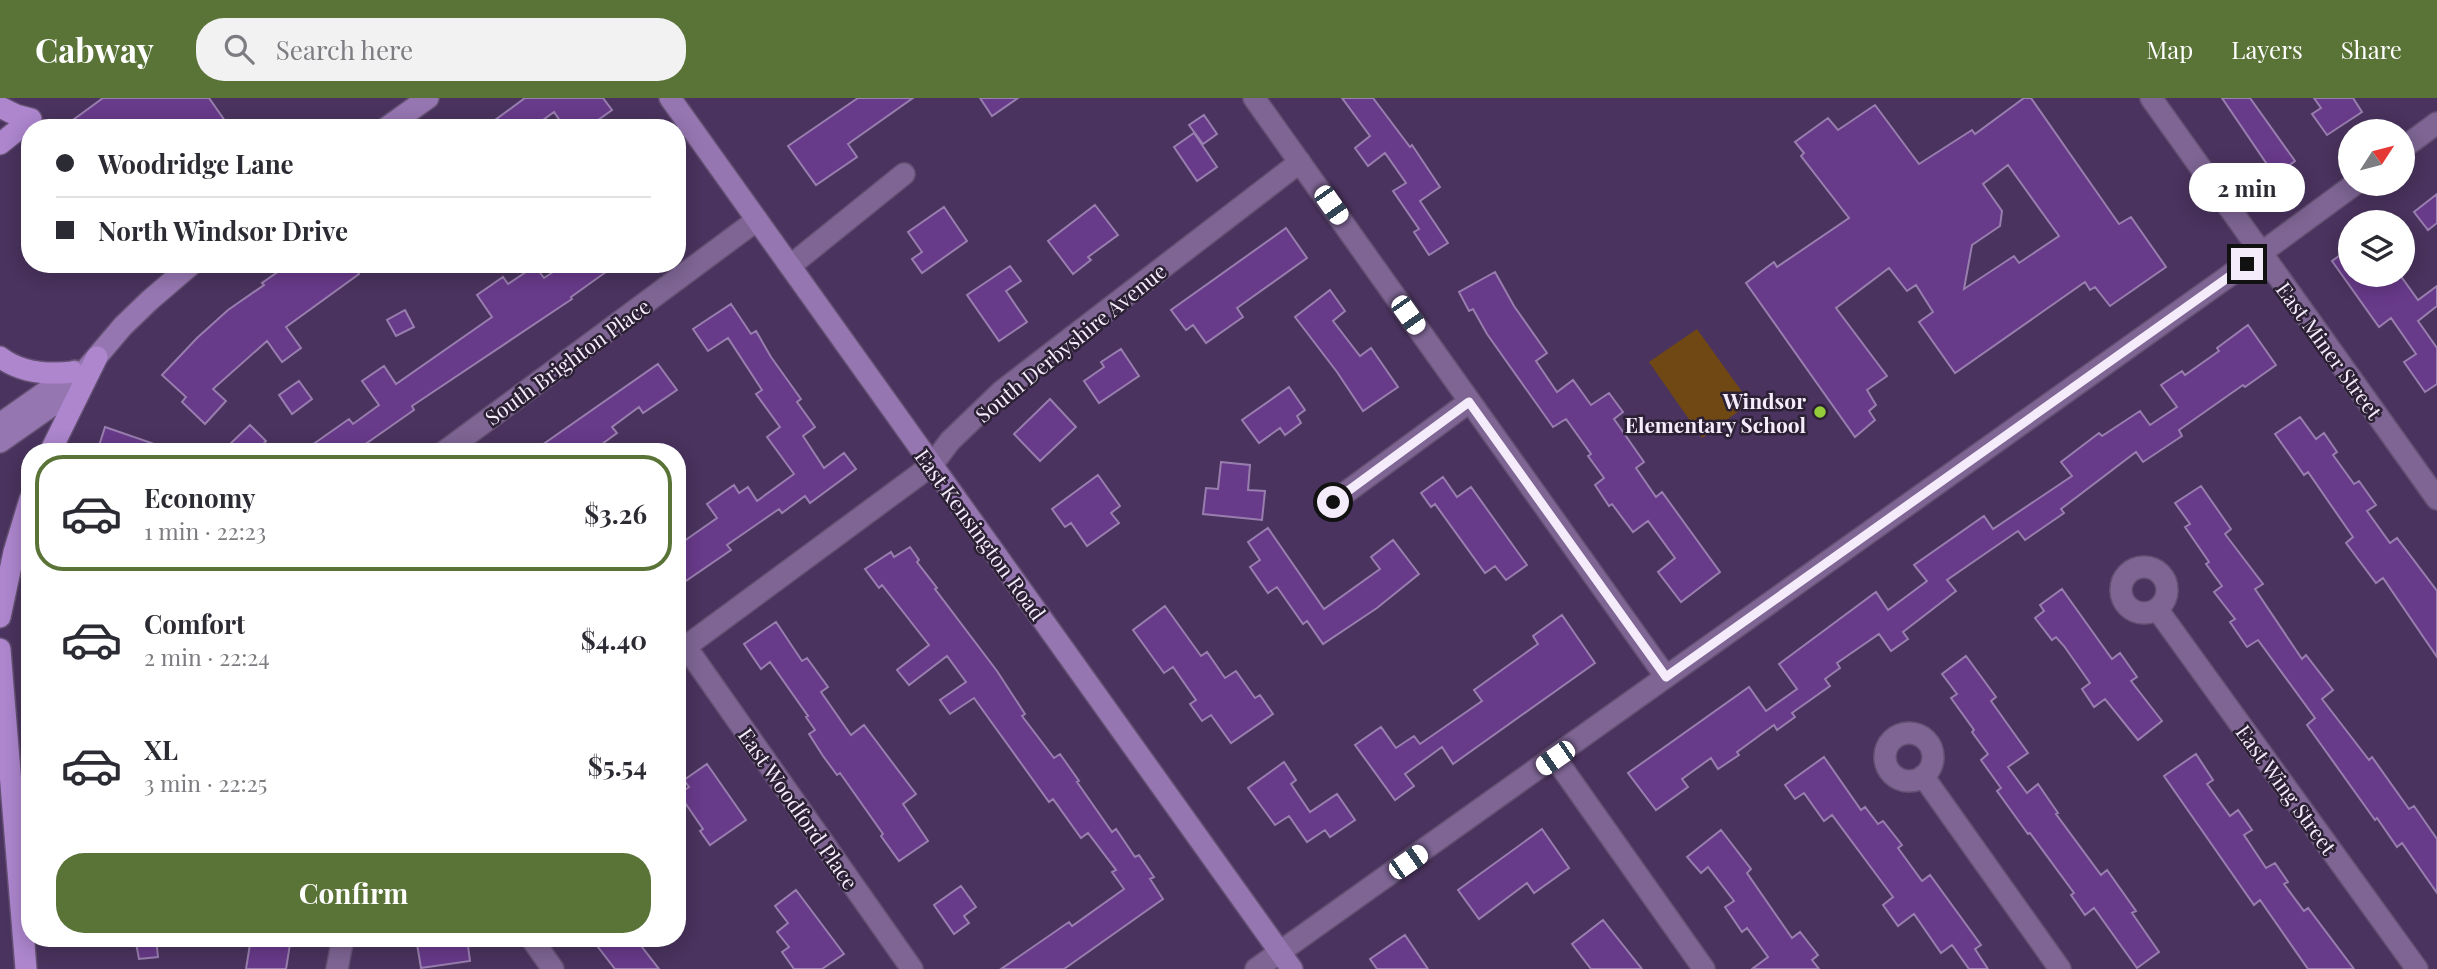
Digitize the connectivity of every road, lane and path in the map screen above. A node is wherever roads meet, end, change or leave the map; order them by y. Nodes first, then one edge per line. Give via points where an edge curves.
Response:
1 (428, 98) edge
2 (670, 98) edge
3 (1254, 98) edge
4 (2151, 98) edge
5 (0, 107) edge
6 (31, 119) edge
7 (399, 119) edge
8 (685, 119) edge
9 (686, 120) edge
10 (2437, 123) edge
11 (21, 127) edge
12 (2415, 139) edge
13 (0, 144) edge
14 (1300, 162) junction
15 (904, 174) dead end
16 (2339, 196) edge
17 (757, 220) junction
18 (2261, 253) junction
19 (790, 266) junction
20 (182, 273) edge
21 (685, 273) edge
22 (686, 273) edge
23 (0, 357) edge
24 (97, 357) junction
25 (73, 372) junction
26 (1469, 402) junction
27 (0, 424) edge
28 (0, 442) edge
29 (54, 443) edge
30 (456, 443) edge
31 (932, 465) junction
32 (2437, 499) edge
33 (1333, 502) dead end
34 (21, 529) edge
35 (2157, 610) dead end
36 (0, 617) edge
37 (686, 647) edge
38 (0, 649) edge
39 (686, 656) edge
40 (1666, 677) junction
41 (1555, 758) junction
42 (1923, 776) dead end
43 (21, 907) edge
44 (24, 947) edge
45 (341, 947) edge
46 (537, 947) edge
47 (1286, 961) edge
48 (26, 969) edge
49 (337, 969) edge
50 (553, 969) edge
51 (912, 969) edge
52 (1256, 969) edge
53 (1704, 969) edge
54 (2060, 969) edge
55 (2417, 969) edge

1 - 7 main road
2 - 8 main road, East Kensington Road
3 - 14 street
4 - 18 street, East Miner Street
5 - 6 main road
9 - 17 main road, East Kensington Road
10 - 12 street
11 - 13 main road
14 - 26 street
14 - 31 street, South Derbyshire Avenue via 1002,391
15 - 19 street
16 - 18 street
17 - 19 main road, East Kensington Road
17 - 22 street, South Brighton Place
18 - 32 street, East Miner Street
18 - 40 street
19 - 31 main road, East Kensington Road
20 - 24 main road via 128,320
21 - 30 street, South Brighton Place
23 - 25 main road via 49,375
24 - 25 main road
24 - 28 main road via 60,400
24 - 29 main road
25 - 27 main road
26 - 33 street
26 - 40 street
31 - 37 street, South Derbyshire Avenue
31 - 47 main road, East Kensington Road
34 - 36 main road
35 - 55 street, East Wing Street
38 - 43 main road
39 - 51 street, East Woodford Place
40 - 41 street
41 - 47 street
41 - 53 street
42 - 54 street
44 - 48 main road
45 - 49 street
46 - 50 street
47 - 52 street

